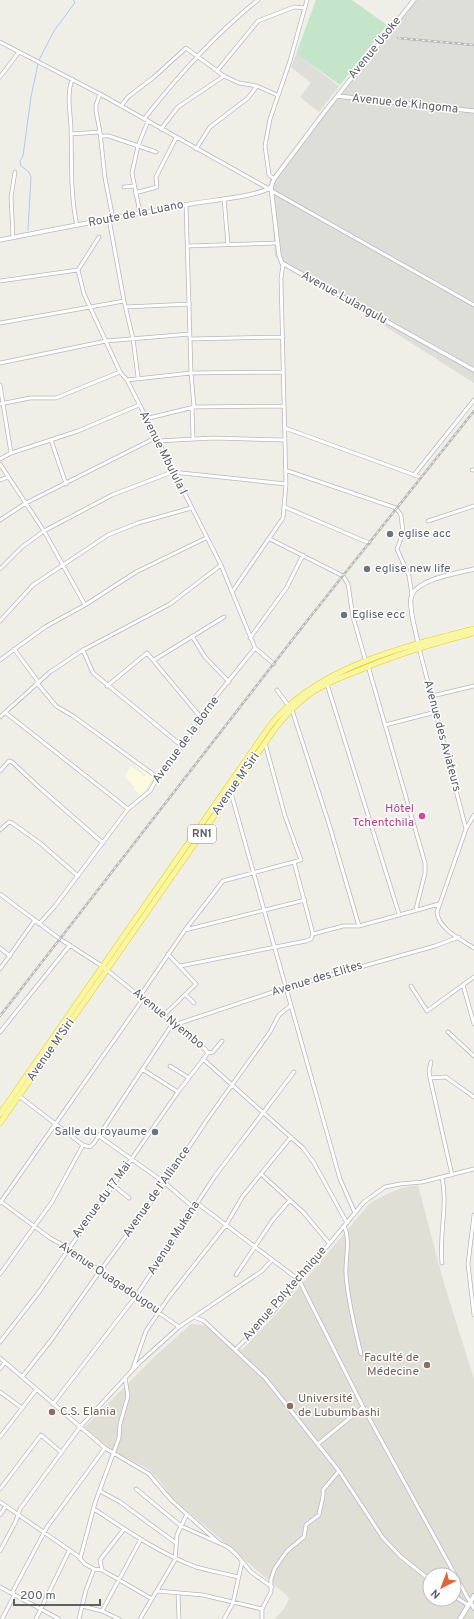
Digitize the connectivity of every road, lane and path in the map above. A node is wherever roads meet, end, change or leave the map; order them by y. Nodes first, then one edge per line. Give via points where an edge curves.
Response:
1 (258, 0) edge
2 (307, 0) edge
3 (414, 0) edge
4 (305, 8) junction
5 (0, 42) edge
6 (19, 52) junction
7 (197, 58) junction
8 (216, 71) junction
9 (224, 76) junction
10 (0, 77) edge
11 (72, 79) junction
12 (258, 86) junction
13 (100, 94) junction
14 (277, 95) junction
15 (337, 96) junction
16 (121, 106) junction
17 (474, 111) edge
18 (144, 119) junction
19 (148, 122) junction
20 (160, 129) junction
21 (71, 134) junction
22 (101, 134) junction
23 (176, 138) junction
24 (138, 146) junction
25 (196, 149) junction
26 (156, 152) dead end
27 (15, 172) dead end
28 (274, 179) junction
29 (134, 186) junction
30 (124, 187) dead end
31 (271, 189) junction
32 (135, 194) junction
33 (224, 199) junction
34 (186, 204) junction
35 (140, 213) junction
36 (111, 219) junction
37 (77, 226) junction
38 (13, 237) junction
39 (99, 237) dead end
40 (0, 240) edge
41 (228, 244) junction
42 (278, 244) junction
43 (188, 246) junction
44 (283, 264) junction
45 (78, 270) junction
46 (0, 281) edge
47 (124, 301) junction
48 (190, 304) junction
49 (474, 305) edge
50 (92, 307) junction
51 (125, 307) junction
52 (0, 323) edge
53 (190, 334) junction
54 (282, 337) junction
55 (133, 339) junction
56 (190, 339) junction
57 (106, 341) junction
58 (0, 363) edge
59 (474, 370) edge
60 (120, 372) junction
61 (283, 372) junction
62 (191, 373) junction
63 (138, 378) junction
64 (127, 380) junction
65 (0, 385) edge
66 (474, 400) edge
67 (1, 403) edge
68 (139, 405) junction
69 (284, 406) junction
70 (193, 407) junction
71 (146, 419) junction
72 (285, 428) junction
73 (193, 438) junction
74 (51, 440) junction
75 (156, 440) junction
76 (284, 440) junction
77 (11, 453) junction
78 (0, 459) edge
79 (0, 464) edge
80 (285, 470) junction
81 (172, 472) junction
82 (414, 475) junction
83 (8, 477) junction
84 (420, 478) dead end
85 (0, 480) edge
86 (66, 484) junction
87 (286, 484) junction
88 (26, 503) junction
89 (474, 506) edge
90 (191, 508) junction
91 (285, 508) junction
92 (0, 520) edge
93 (428, 522) dead end
94 (44, 531) junction
95 (206, 538) junction
96 (270, 540) junction
97 (369, 543) dead end
98 (303, 555) junction
99 (62, 564) junction
100 (221, 565) junction
101 (0, 569) edge
102 (474, 569) edge
103 (232, 592) junction
104 (412, 595) junction
105 (84, 605) junction
106 (224, 617) dead end
107 (0, 621) edge
108 (473, 631) edge
109 (192, 636) junction
110 (250, 638) junction
111 (419, 645) junction
112 (255, 648) junction
113 (14, 649) junction
114 (83, 650) junction
115 (0, 660) edge
116 (154, 660) junction
117 (274, 664) dead end
118 (367, 664) junction
119 (229, 682) junction
120 (37, 683) junction
121 (327, 684) junction
122 (107, 686) junction
123 (474, 686) edge
124 (277, 690) dead end
125 (432, 696) junction
126 (290, 707) junction
127 (436, 712) junction
128 (6, 713) junction
129 (0, 717) edge
130 (203, 720) junction
131 (385, 725) junction
132 (272, 729) junction
133 (265, 743) junction
134 (182, 746) junction
135 (0, 771) edge
136 (157, 777) junction
137 (230, 793) junction
138 (128, 809) junction
139 (474, 815) edge
140 (466, 828) junction
141 (0, 830) edge
142 (103, 843) junction
143 (294, 862) junction
144 (252, 872) junction
145 (78, 876) junction
146 (0, 894) edge
147 (305, 900) junction
148 (439, 904) junction
149 (416, 909) junction
150 (263, 910) junction
151 (399, 914) junction
152 (35, 920) junction
153 (39, 924) junction
154 (358, 926) junction
155 (185, 930) junction
156 (313, 934) junction
157 (458, 937) junction
158 (70, 946) junction
159 (274, 947) junction
160 (0, 948) edge
161 (474, 948) edge
162 (168, 954) junction
163 (10, 956) junction
164 (180, 966) junction
165 (104, 968) junction
166 (0, 969) edge
167 (474, 977) edge
168 (463, 985) junction
169 (411, 986) dead end
170 (285, 988) junction
171 (186, 995) junction
172 (140, 996) junction
173 (143, 999) junction
174 (194, 1003) dead end
175 (290, 1006) junction
176 (164, 1015) junction
177 (474, 1024) edge
178 (176, 1025) junction
179 (0, 1032) edge
180 (448, 1032) dead end
181 (222, 1041) dead end
182 (208, 1053) junction
183 (474, 1056) edge
184 (203, 1059) junction
185 (431, 1062) dead end
186 (170, 1066) dead end
187 (142, 1069) junction
188 (294, 1072) dead end
189 (189, 1078) junction
190 (430, 1078) junction
191 (233, 1084) junction
192 (178, 1092) junction
193 (19, 1096) junction
194 (474, 1097) edge
195 (264, 1112) junction
196 (0, 1114) edge
197 (55, 1122) junction
198 (0, 1123) edge
199 (99, 1136) junction
200 (291, 1137) junction
201 (83, 1145) junction
202 (131, 1160) junction
203 (474, 1169) edge
204 (261, 1174) junction
205 (452, 1174) junction
206 (442, 1177) junction
207 (165, 1183) junction
208 (114, 1185) junction
209 (129, 1198) dead end
210 (290, 1200) junction
211 (0, 1202) edge
212 (197, 1203) junction
213 (194, 1208) junction
214 (355, 1213) junction
215 (474, 1214) edge
216 (346, 1224) junction
217 (226, 1225) junction
218 (34, 1227) junction
219 (329, 1243) junction
220 (256, 1247) junction
221 (68, 1248) junction
222 (272, 1260) junction
223 (442, 1263) dead end
224 (100, 1271) junction
225 (0, 1274) edge
226 (236, 1275) dead end
227 (299, 1280) junction
228 (136, 1296) junction
229 (160, 1313) junction
230 (474, 1315) edge
231 (194, 1317) junction
232 (179, 1327) junction
233 (0, 1342) edge
234 (236, 1349) junction
235 (361, 1354) dead end
236 (0, 1358) edge
237 (5, 1362) junction
238 (0, 1369) edge
239 (132, 1371) junction
240 (22, 1377) junction
241 (125, 1378) junction
242 (36, 1390) junction
243 (0, 1392) edge
244 (53, 1404) junction
245 (363, 1407) junction
246 (22, 1408) junction
247 (80, 1427) junction
248 (0, 1437) edge
249 (318, 1444) junction
250 (105, 1448) junction
251 (61, 1452) junction
252 (114, 1454) junction
253 (339, 1471) junction
254 (0, 1489) edge
255 (136, 1489) dead end
256 (100, 1491) junction
257 (0, 1502) edge
258 (6, 1506) junction
259 (94, 1509) junction
260 (187, 1514) junction
261 (0, 1515) edge
262 (18, 1515) junction
263 (181, 1526) junction
264 (124, 1529) junction
265 (44, 1534) junction
266 (141, 1539) junction
267 (176, 1543) junction
268 (219, 1543) junction
269 (69, 1551) junction
270 (0, 1552) edge
271 (175, 1558) junction
272 (80, 1559) junction
273 (242, 1562) junction
274 (94, 1569) junction
275 (102, 1570) junction
276 (422, 1574) edge
277 (238, 1577) junction
278 (119, 1580) junction
279 (0, 1587) edge
280 (272, 1587) junction
281 (157, 1590) junction
282 (178, 1593) junction
283 (14, 1596) junction
284 (474, 1596) edge
285 (152, 1599) junction
286 (462, 1600) edge
287 (233, 1603) junction
288 (469, 1604) junction
289 (82, 1606) junction
290 (474, 1608) edge
291 (262, 1609) junction
292 (41, 1610) junction
293 (102, 1611) junction
294 (2, 1619) edge
295 (36, 1619) edge
296 (59, 1619) edge
297 (79, 1619) edge
298 (119, 1619) edge
299 (140, 1619) edge
300 (179, 1619) edge
301 (224, 1619) edge
302 (262, 1619) edge
303 (460, 1619) edge

1 - 7 street via 235,19
2 - 4 street
3 - 15 street, Avenue Usoke
4 - 8 street via 294,7 258,21
4 - 14 street
5 - 6 street
6 - 10 street
6 - 11 street
7 - 8 street
7 - 16 street via 184,48
7 - 18 street
8 - 9 street
9 - 12 street via 238,83
9 - 20 street via 178,107
11 - 13 street
11 - 21 street via 69,95
12 - 14 street
12 - 25 street via 248,98 210,126
13 - 16 street
13 - 22 street via 96,108
14 - 28 street via 265,146 269,175
15 - 17 street, Avenue de Kingoma
15 - 28 street, Avenue Usoke
16 - 18 street
18 - 19 street
19 - 20 street
19 - 24 street
20 - 23 street
21 - 22 street
21 - 37 street via 70,185
22 - 24 street
22 - 36 street via 104,178
23 - 25 street
23 - 32 street via 156,177 157,187
24 - 26 street
24 - 29 street via 132,173
25 - 31 street
27 - 38 street via 11,197
28 - 31 street, Avenue Usoke
29 - 30 street
29 - 32 street
31 - 33 street, Route de la Luano
31 - 42 street
31 - 49 street
32 - 35 street
33 - 34 street, Route de la Luano
33 - 41 street
34 - 35 street, Route de la Luano
34 - 43 street
35 - 36 street, Route de la Luano
36 - 37 street, Route de la Luano
36 - 47 street
37 - 38 street, Route de la Luano
38 - 40 street, Route de la Luano
39 - 45 street
41 - 42 street
41 - 43 street
42 - 44 street via 279,258
43 - 48 street
44 - 54 street
44 - 59 street, Avenue Lulangulu
45 - 46 street
45 - 50 street, Avenue Mbulula I via 82,289
47 - 50 street
47 - 51 street
48 - 51 street
48 - 53 street
50 - 52 street
50 - 57 street, Avenue Mbulula I
51 - 55 street
53 - 55 street
53 - 56 street
54 - 56 street
54 - 61 street
55 - 57 street
55 - 63 street
56 - 62 street
57 - 58 street
57 - 60 street, Avenue Mbulula I
60 - 64 street, Avenue Mbulula I
60 - 67 street via 56,398 30,398
61 - 62 street
61 - 69 street
62 - 63 street
62 - 70 street
63 - 64 street
64 - 68 street, Avenue Mbulula I
65 - 67 street
66 - 82 street
67 - 77 street
68 - 71 street, Avenue Mbulula I
68 - 74 street via 92,426
69 - 70 street
69 - 72 street
70 - 71 street
70 - 73 street
71 - 75 street, Avenue Mbulula I
72 - 76 street
72 - 82 street
73 - 75 street
73 - 76 street
74 - 77 street
74 - 86 street
75 - 81 street, Avenue Mbulula I
75 - 86 street
76 - 80 street
77 - 78 street
79 - 83 street
80 - 87 street
80 - 104 street via 396,508 401,515 402,530 397,551 409,576
81 - 87 street
81 - 90 street, Avenue Mbulula I
81 - 94 street via 112,495
82 - 84 street
83 - 85 street
83 - 88 street
86 - 88 street
87 - 91 street
88 - 92 street
88 - 94 street
89 - 93 street
90 - 95 street, Avenue Mbulula I
90 - 99 street via 119,530
91 - 96 street via 283,518
91 - 97 street
94 - 99 street
94 - 101 street via 22,547
95 - 100 street, Avenue Mbulula I
95 - 105 street via 136,572
96 - 98 street
96 - 103 street
98 - 110 street via 287,587
98 - 118 street via 343,576 347,581 353,617
99 - 105 street
99 - 107 street via 33,585
100 - 103 street, Avenue Mbulula I
100 - 114 street via 170,604
102 - 104 street via 429,581
103 - 110 street, Avenue Mbulula I
104 - 111 street via 411,605
105 - 113 street via 45,627
106 - 109 street
108 - 111 highway, Avenue M'Siri / RN1
109 - 116 street
109 - 119 street via 205,657
110 - 112 street, Avenue Mbulula I
111 - 118 highway, Avenue M'Siri / RN1
111 - 125 street, Avenue des Aviateurs
112 - 117 street, Avenue Mbulula I
112 - 119 street, Avenue de la Borne
113 - 115 street
113 - 120 street
114 - 120 street
114 - 122 street via 93,673
116 - 122 street via 146,653
116 - 130 street
118 - 121 highway, Avenue M'Siri / RN1
118 - 126 highway, Avenue M'Siri / RN1 via 313,686
118 - 131 street
119 - 130 street, Avenue de la Borne via 206,709
120 - 128 street
120 - 136 street via 56,706
121 - 126 highway, Avenue M'Siri / RN1
121 - 151 street
122 - 134 street
123 - 125 street
124 - 126 street
125 - 127 street, Avenue des Aviateurs
126 - 132 highway, Avenue M'Siri / RN1
126 - 154 street via 329,824
127 - 131 street
127 - 140 street, Avenue des Aviateurs
128 - 129 street
128 - 138 street
130 - 134 street, Avenue de la Borne
131 - 149 street via 425,863 426,873
132 - 133 highway, Avenue M'Siri / RN1
132 - 165 highway, Avenue M'Siri / RN1
133 - 137 highway, Avenue M'Siri / RN1
133 - 143 street via 285,816 302,858
134 - 136 street, Avenue de la Borne
135 - 142 street via 9,761 12,762
136 - 138 street, Avenue de la Borne via 147,794
137 - 144 street
137 - 165 highway, Avenue M'Siri / RN1
138 - 142 street, Avenue de la Borne
139 - 140 street
140 - 148 street
141 - 145 street via 11,822
142 - 145 street, Avenue de la Borne
143 - 144 street
143 - 147 street
144 - 150 street
144 - 155 street via 223,881
145 - 153 street, Avenue de la Borne
146 - 152 street, Avenue Nyembo
147 - 150 street
147 - 156 street
148 - 149 street
148 - 157 street via 438,920
149 - 151 street
150 - 155 street
150 - 159 street
151 - 154 street
152 - 153 street, Avenue Nyembo
152 - 163 street
153 - 158 street, Avenue Nyembo
154 - 156 street via 343,926
155 - 162 street
156 - 159 street via 309,940
157 - 161 street
157 - 170 street, Avenue des Elites via 435,946
158 - 165 street, Avenue Nyembo
158 - 179 street
159 - 164 street
159 - 170 street
160 - 163 street
162 - 164 street
162 - 172 street
163 - 166 street
164 - 171 street via 196,984
165 - 172 street, Avenue Nyembo
165 - 193 highway, Avenue M'Siri / RN1
165 - 196 highway, Avenue M'Siri / RN1
167 - 168 street
168 - 169 street via 427,1011
168 - 177 street
170 - 175 street
170 - 178 street, Avenue des Elites
171 - 174 street
171 - 176 street
172 - 173 street, Avenue Nyembo
173 - 176 street, Avenue Nyembo
173 - 197 street
175 - 191 street, Avenue de l'Alliance via 280,1013 270,1032
175 - 214 street via 340,1179
176 - 178 street, Avenue Nyembo
178 - 182 street, Avenue Nyembo
178 - 187 street via 169,1029
180 - 183 street
181 - 182 street via 213,1052
182 - 184 street, Avenue Nyembo
184 - 189 street, Avenue du 17 Mai
184 - 191 street, Avenue Nyembo
185 - 190 street
186 - 189 street
187 - 192 street
187 - 199 street
188 - 195 street, Avenue Mukena
189 - 192 street, Avenue du 17 Mai
190 - 194 street via 446,1077
190 - 205 street
191 - 195 street, Avenue Nyembo
191 - 207 street, Avenue de l'Alliance
192 - 202 street, Avenue du 17 Mai
193 - 197 street
193 - 198 highway, Avenue M'Siri / RN1
195 - 200 street, Avenue Nyembo
195 - 212 street, Avenue Mukena via 214,1176
197 - 201 street
197 - 211 street
199 - 201 street via 91,1146
199 - 202 street
200 - 204 street
200 - 216 street, Avenue Nyembo via 311,1158
201 - 218 street via 52,1202
202 - 207 street
202 - 208 street, Avenue du 17 Mai
203 - 205 street, Avenue Polytechnique
204 - 210 street
204 - 217 street via 241,1199
205 - 206 street, Avenue Polytechnique
206 - 214 street, Avenue Polytechnique via 380,1189
206 - 223 street
207 - 213 street
207 - 224 street, Avenue de l'Alliance
208 - 209 street
208 - 221 street, Avenue du 17 Mai
210 - 219 street
210 - 220 street
211 - 218 street, Avenue Ouagadougou
212 - 213 street, Avenue Mukena
212 - 217 street
213 - 228 street, Avenue Mukena
214 - 216 street, Avenue Polytechnique
215 - 230 street via 468,1264
216 - 219 street, Avenue Polytechnique
216 - 235 street, Avenue Nyembo via 346,1274 350,1308
217 - 220 street
217 - 229 street via 176,1287
218 - 221 street, Avenue Ouagadougou
218 - 225 street
219 - 227 street, Avenue Polytechnique
220 - 222 street
220 - 226 street
221 - 224 street, Avenue Ouagadougou
221 - 233 street, Avenue du 17 Mai via 39,1292
222 - 227 street
222 - 231 street via 262,1271
224 - 228 street, Avenue Ouagadougou
224 - 240 street, Avenue de l'Alliance
227 - 234 street, Avenue Polytechnique via 271,1314
227 - 245 street
228 - 229 street, Avenue Ouagadougou
228 - 244 street, Avenue Mukena
229 - 232 street, Avenue Ouagadougou
229 - 239 street via 146,1331
231 - 232 street
231 - 234 street via 202,1318
232 - 239 street
234 - 249 street, Avenue Polytechnique via 263,1376
236 - 237 street
237 - 238 street
237 - 240 street
239 - 241 street
240 - 242 street
241 - 247 street
241 - 252 street via 128,1398
242 - 244 street
242 - 246 street
243 - 246 street
244 - 247 street
245 - 249 street
245 - 288 street
246 - 248 street
247 - 250 street
247 - 251 street
249 - 253 street, Avenue Polytechnique
250 - 252 street
250 - 265 street via 56,1512
251 - 254 street via 40,1435
251 - 262 street via 20,1508
252 - 256 street
252 - 260 street via 144,1469
253 - 276 street, Avenue Polytechnique via 383,1538
253 - 280 street via 323,1490 319,1515 306,1525 304,1537 287,1551 275,1568 270,1578
255 - 263 street
256 - 259 street
256 - 267 street via 120,1502
257 - 258 street
258 - 261 street
258 - 262 street
259 - 264 street
259 - 272 street
260 - 263 street
260 - 268 street
262 - 265 street
262 - 270 street
263 - 267 street
263 - 268 street
264 - 266 street
264 - 275 street via 100,1560
265 - 269 street
265 - 283 street via 13,1592
266 - 271 street
266 - 278 street
267 - 271 street
268 - 273 street via 236,1554
269 - 272 street
269 - 292 street
271 - 277 street
271 - 281 street
272 - 274 street
273 - 277 street
273 - 280 street
274 - 275 street
274 - 289 street
275 - 278 street
277 - 287 street
278 - 285 street
278 - 293 street
279 - 283 street
280 - 291 street
281 - 282 street
281 - 285 street
282 - 287 street via 203,1594
282 - 300 street
283 - 292 street
283 - 294 street
284 - 288 main road
285 - 299 street
286 - 288 street
287 - 291 street
287 - 301 street
288 - 290 street
288 - 303 main road
289 - 293 street
289 - 297 street
291 - 302 street
292 - 295 street
292 - 296 street
293 - 298 street

